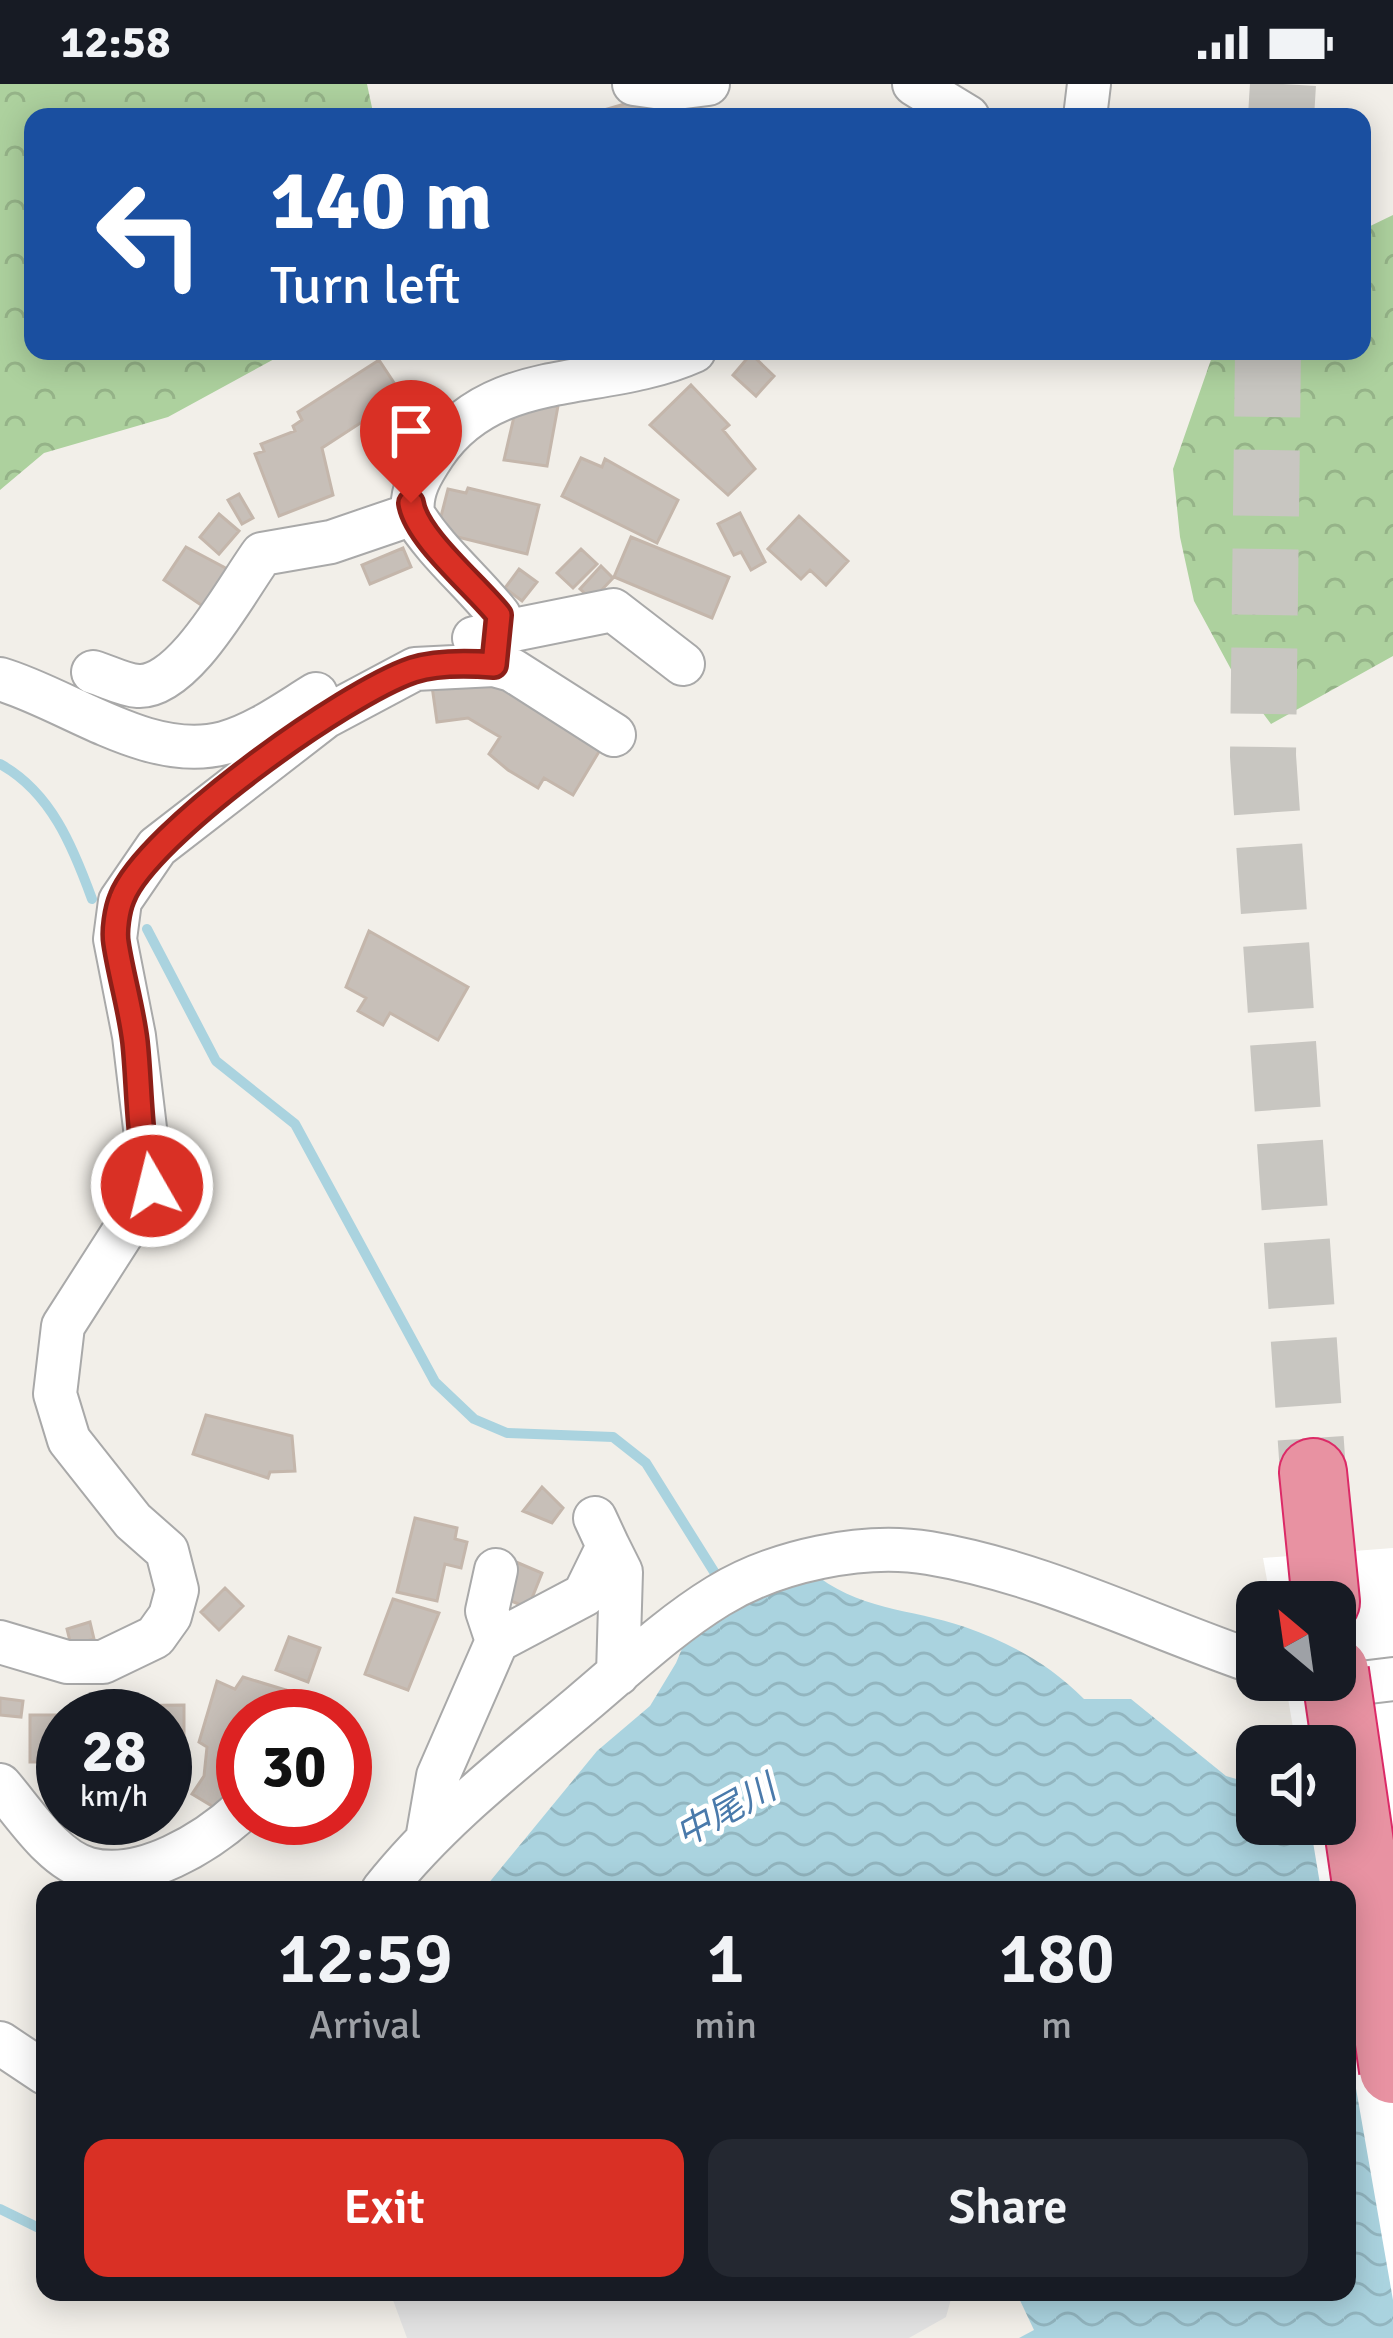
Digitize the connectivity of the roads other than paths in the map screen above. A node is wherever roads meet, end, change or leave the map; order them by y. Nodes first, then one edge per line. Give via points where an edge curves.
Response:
1 (634, 84) edge
2 (708, 84) edge
3 (914, 84) edge
4 (953, 108) edge
5 (673, 360) edge
6 (413, 514) junction
7 (497, 648) junction
8 (683, 664) dead end
9 (93, 672) dead end
10 (0, 679) edge
11 (614, 735) dead end
12 (1313, 1472) tunnel mouth
13 (496, 1570) dead end
14 (1324, 1581) edge
15 (0, 1642) edge
16 (497, 1642) junction
17 (1236, 1656) edge
18 (617, 1674) junction
19 (1393, 1679) edge
20 (1356, 1683) edge
21 (1339, 1701) edge
22 (0, 1785) edge
23 (216, 1834) edge
24 (428, 1834) junction
25 (390, 1881) edge
26 (0, 2043) edge
27 (36, 2067) edge
28 (1393, 2070) edge

1 - 2 street
3 - 4 street
5 - 6 street via 497,396 446,436 419,476
6 - 7 street via 499,615
6 - 9 street via 331,542 262,554 170,676 141,686
7 - 8 street via 614,610
7 - 10 street via 406,648 270,722 194,746 144,737
7 - 11 street via 512,670
7 - 15 street via 415,669 325,717 157,847 121,901 115,939 152,1186 63,1326 56,1394 69,1440 167,1551 177,1590 154,1637 103,1661 67,1662
12 - 14 highway
13 - 16 street via 487,1611
16 - 18 street via 584,1595 601,1532 621,1572
16 - 24 street via 438,1776
17 - 18 street via 1034,1578 925,1552 851,1552 721,1594
18 - 24 street
19 - 20 street
21 - 28 highway, bridge
22 - 23 street via 61,1853 89,1870 132,1868
24 - 25 street
26 - 27 street

